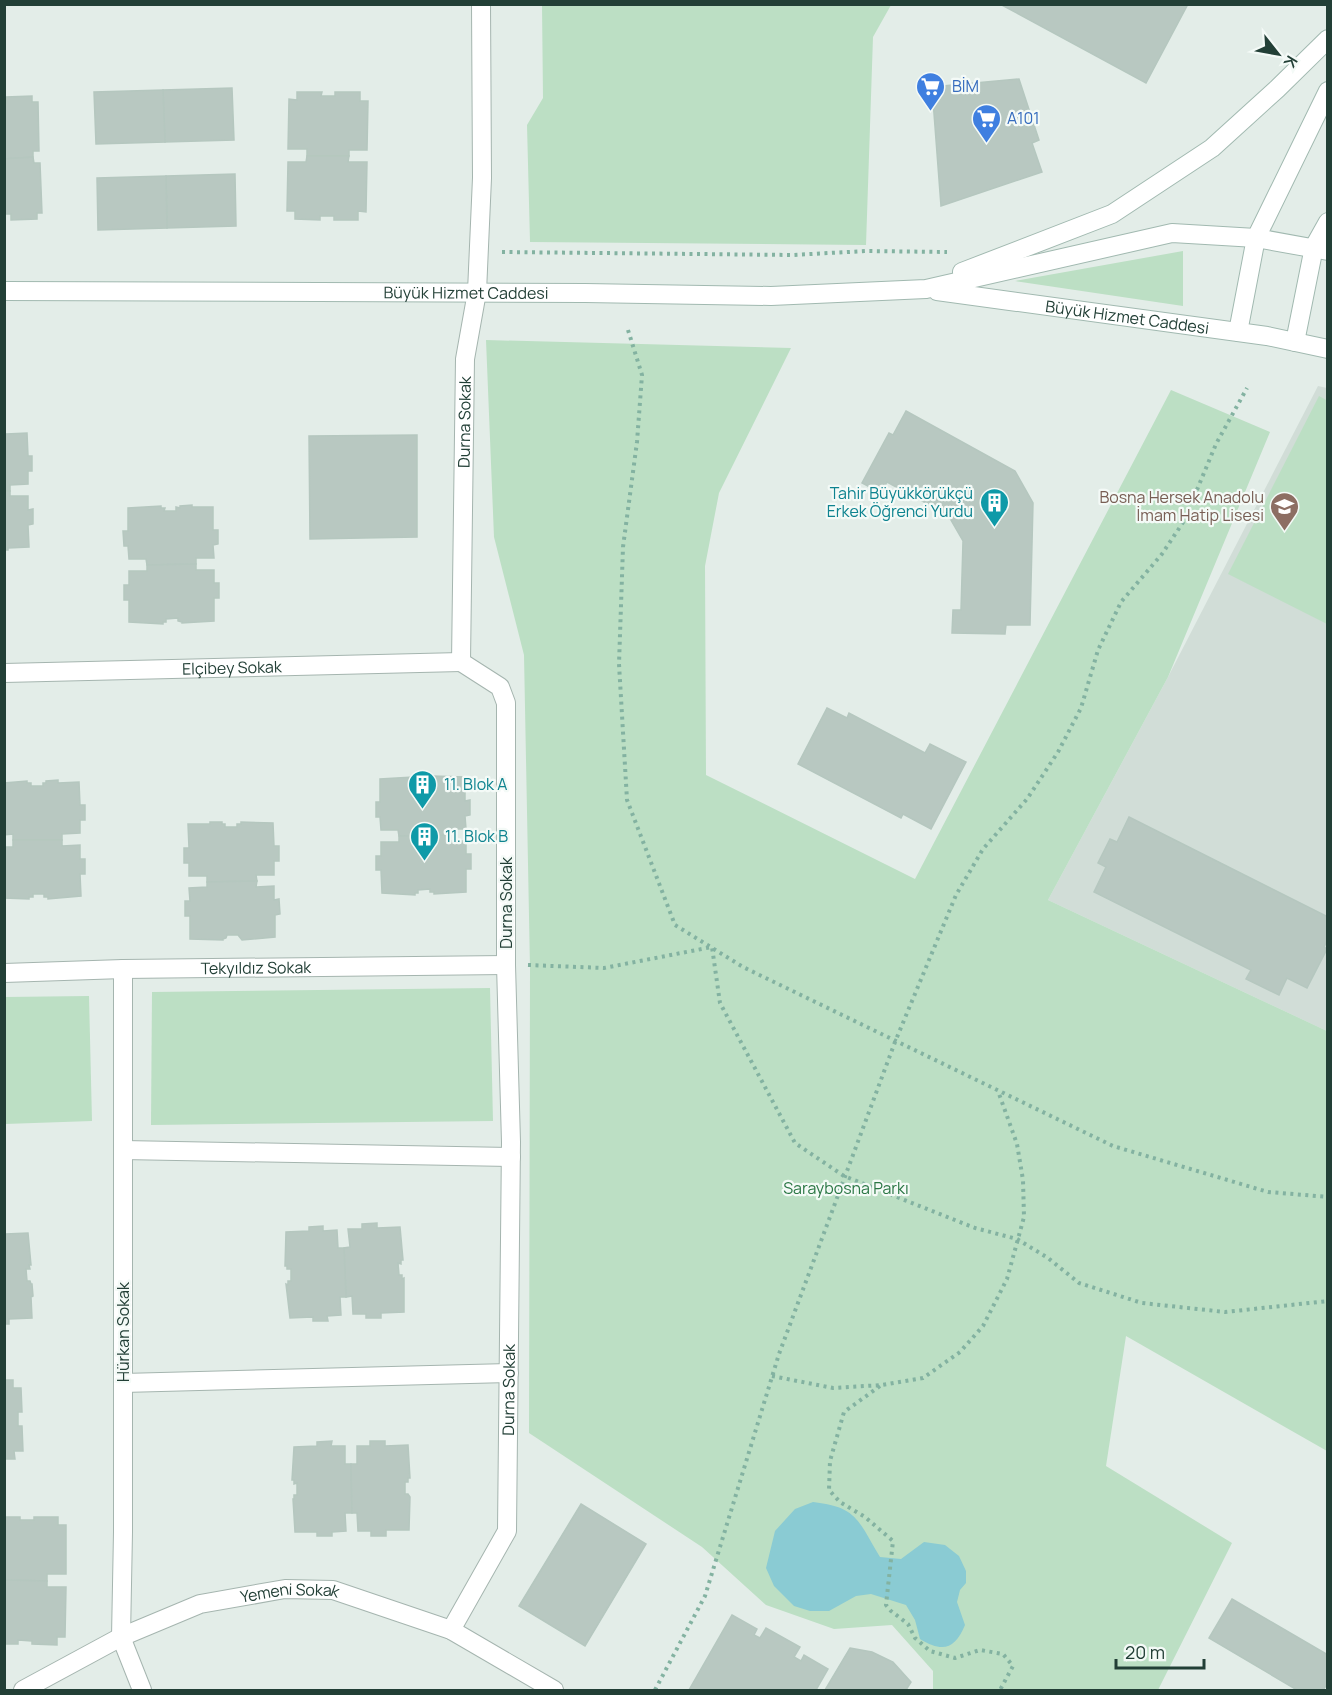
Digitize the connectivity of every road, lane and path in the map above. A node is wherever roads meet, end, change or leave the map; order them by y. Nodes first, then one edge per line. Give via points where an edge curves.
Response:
1 (481, 4) edge
2 (1328, 39) edge
3 (1328, 91) edge
4 (1328, 222) edge
5 (1256, 238) junction
6 (958, 249) dead end
7 (1321, 249) edge
8 (479, 252) junction
9 (922, 290) junction
10 (4, 291) edge
11 (477, 292) junction
12 (628, 330) dead end
13 (1238, 332) junction
14 (1295, 342) junction
15 (1328, 349) edge
16 (1247, 388) dead end
17 (461, 662) junction
18 (4, 673) edge
19 (712, 947) junction
20 (506, 965) junction
21 (123, 969) junction
22 (4, 973) edge
23 (896, 1042) junction
24 (998, 1090) junction
25 (123, 1150) junction
26 (511, 1157) junction
27 (844, 1176) junction
28 (1328, 1197) edge
29 (1017, 1239) junction
30 (1328, 1301) edge
31 (509, 1373) junction
32 (772, 1376) junction
33 (123, 1383) junction
34 (882, 1385) junction
35 (451, 1630) junction
36 (121, 1637) junction
37 (23, 1690) edge
38 (142, 1690) edge
39 (554, 1690) edge
40 (655, 1690) edge
41 (1000, 1690) edge

1 - 8 street, Durna Sokak
2 - 9 street via 1212,148 1112,214
3 - 5 street
4 - 7 street
5 - 7 street, Büyük Hizmet Caddesi
5 - 9 street, Büyük Hizmet Caddesi via 1172,233
5 - 13 street
6 - 8 path via 793,255
7 - 14 street
8 - 11 street, Durna Sokak
9 - 11 street, Büyük Hizmet Caddesi via 771,296
9 - 13 street, Büyük Hizmet Caddesi
10 - 11 street, Büyük Hizmet Caddesi
11 - 17 street, Durna Sokak via 465,359
12 - 19 path via 642,375 622,547 619,664 627,800 675,925
13 - 14 street, Büyük Hizmet Caddesi
14 - 15 street, Büyük Hizmet Caddesi
16 - 23 path via 1216,444 1184,521 1121,602 1098,650 1081,708 1058,752 1027,798 983,849 956,895
17 - 18 street, Elçibey Sokak
17 - 20 street, Durna Sokak via 500,687 506,703
19 - 20 path via 604,968
19 - 23 path via 744,967
19 - 27 path via 720,1003 795,1143
20 - 21 street, Tekyıldız Sokak
20 - 26 street, Durna Sokak
21 - 22 street, Tekyıldız Sokak
21 - 25 street, Hürkan Sokak
23 - 24 path
23 - 27 path
24 - 28 path via 1113,1146 1268,1192
24 - 29 path via 1017,1144 1023,1180 1024,1217
25 - 26 street
25 - 33 street, Hürkan Sokak
26 - 31 street, Durna Sokak
27 - 29 path via 975,1228
27 - 32 path
29 - 30 path via 1079,1283 1142,1303 1225,1312
29 - 34 path via 1006,1279 983,1326 960,1352 923,1378
31 - 33 street
31 - 35 street, Durna Sokak via 507,1531
32 - 34 path via 833,1388
32 - 40 path via 705,1596
33 - 36 street, Hürkan Sokak
34 - 41 path via 844,1412 830,1461 829,1490 893,1541 886,1605 891,1611 908,1624 915,1638 930,1651 955,1658 980,1650 1003,1654 1013,1666
35 - 36 street, Yemeni Sokak via 333,1590 285,1589 200,1604
35 - 39 street, Yemeni Sokak
36 - 37 street, Yemeni Sokak
36 - 38 street, Hürkan Sokak

